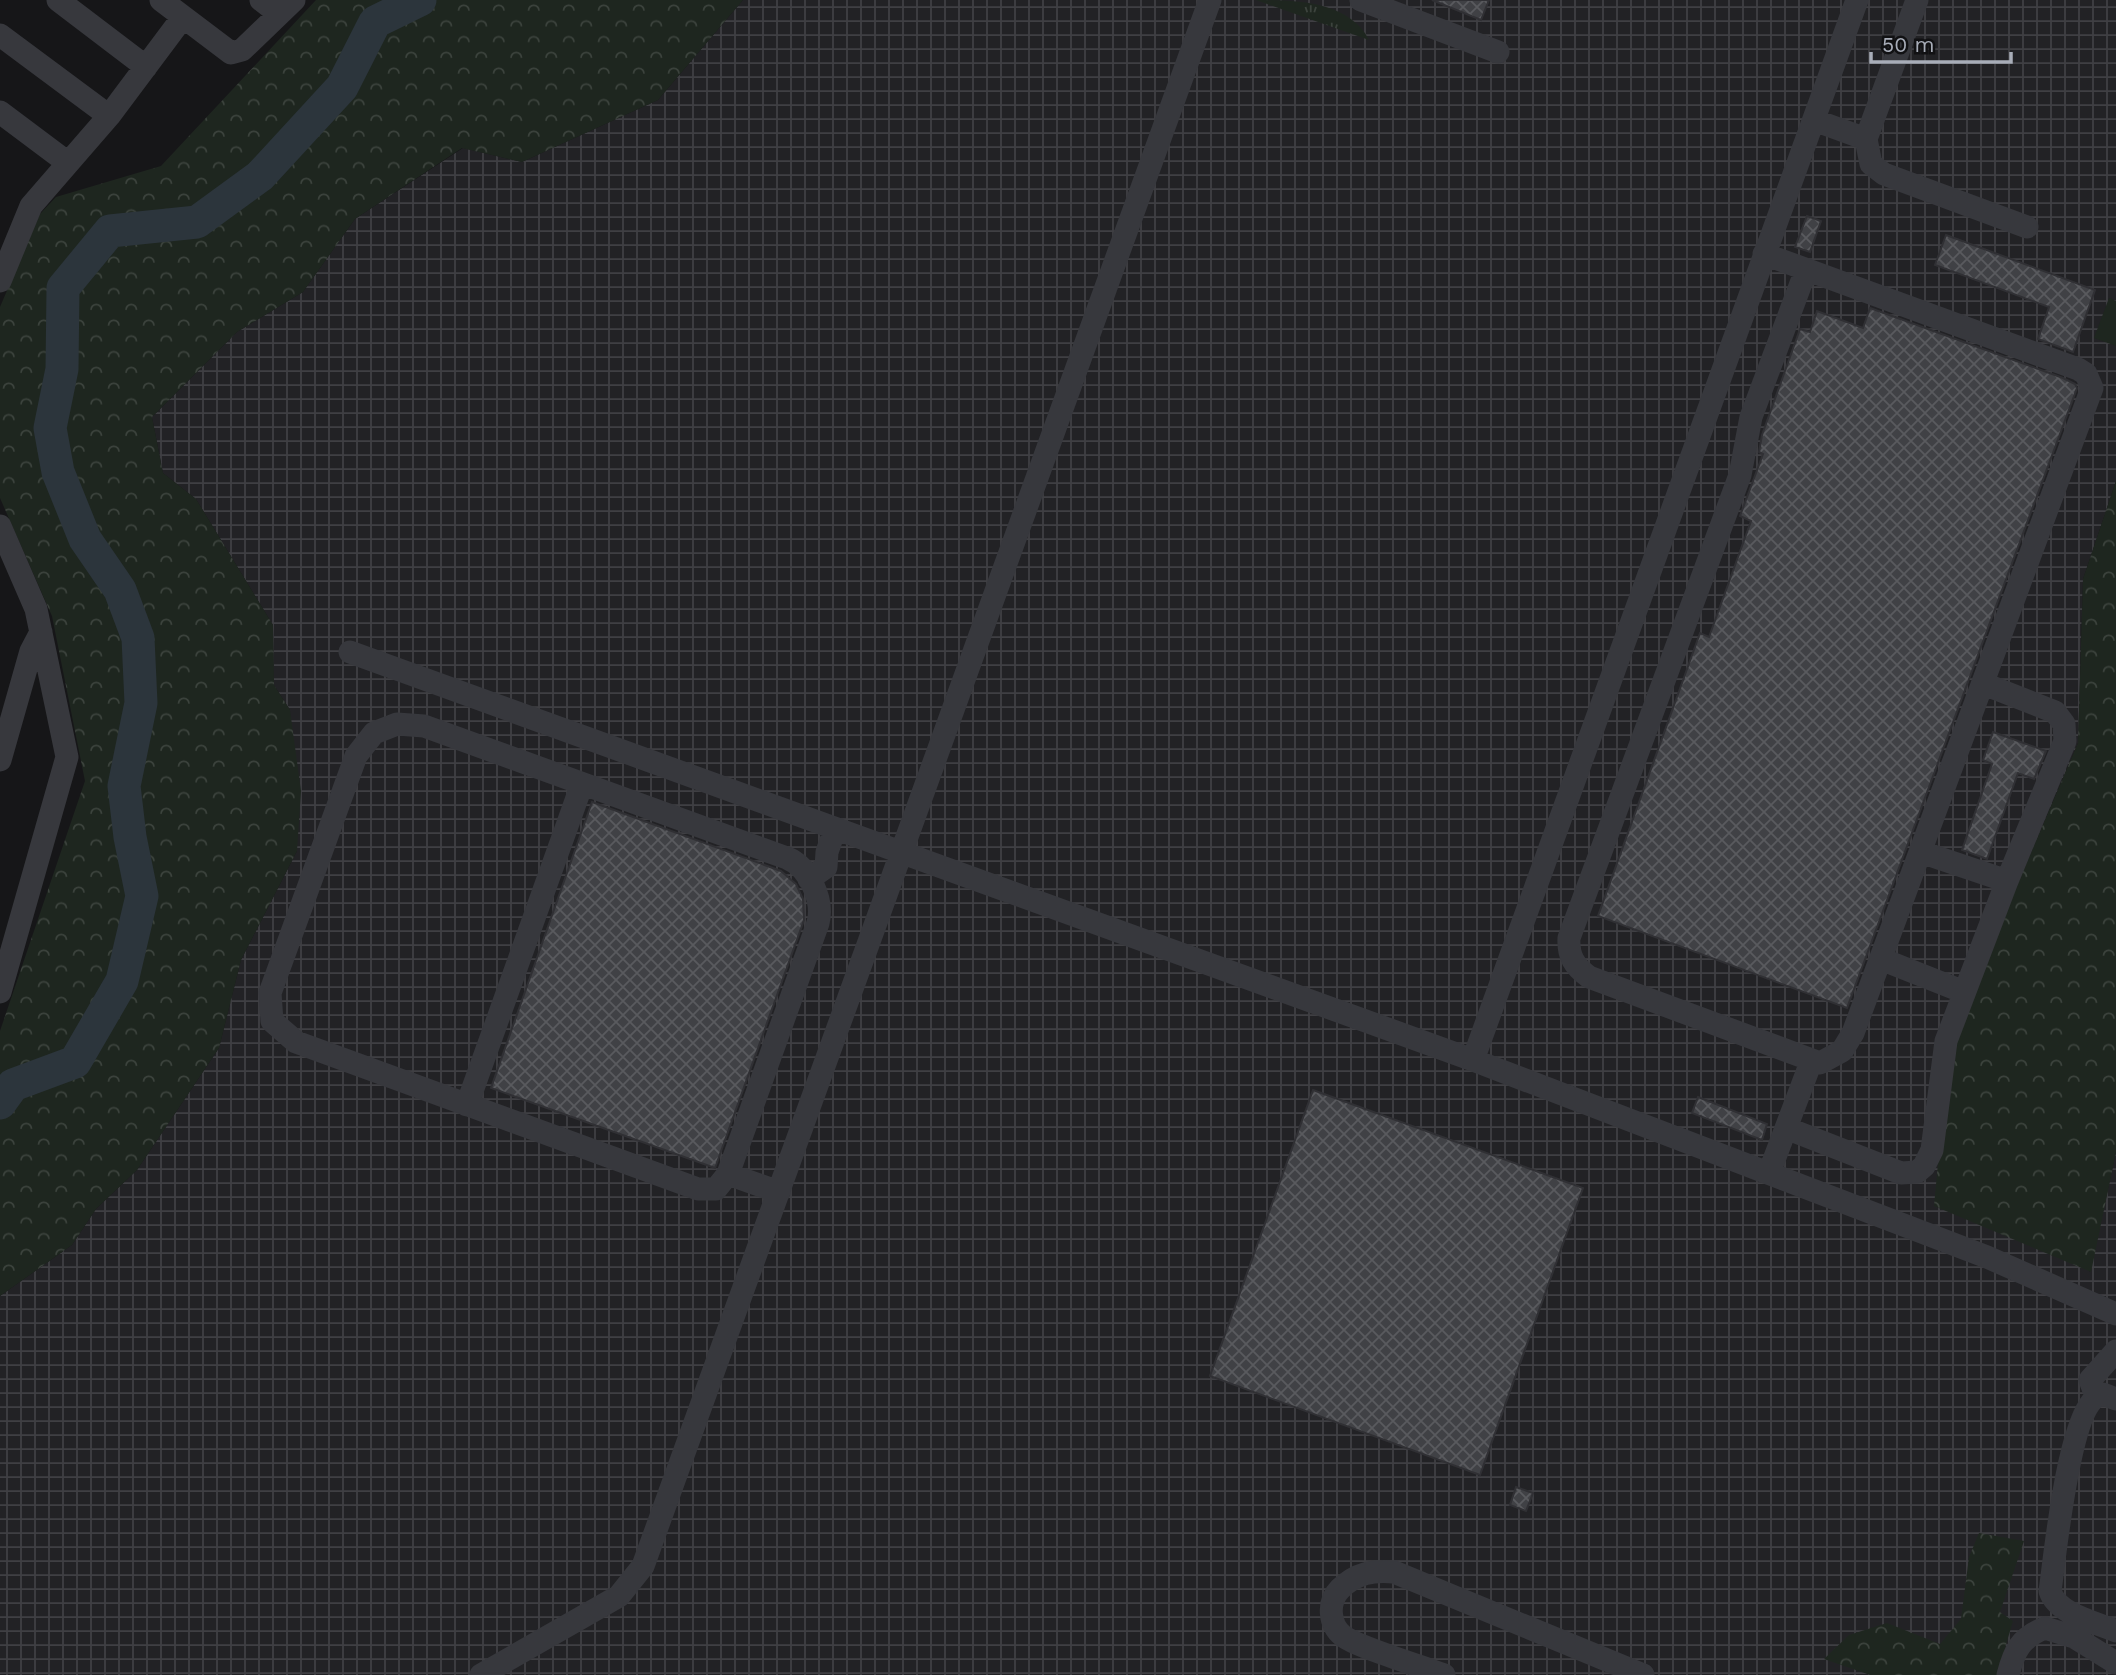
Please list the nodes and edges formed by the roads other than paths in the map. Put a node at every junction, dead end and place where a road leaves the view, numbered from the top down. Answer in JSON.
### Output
{"nodes":[{"id":1,"x":58,"y":0,"type":"edge"},
{"id":2,"x":161,"y":0,"type":"edge"},
{"id":3,"x":1210,"y":0,"type":"edge"},
{"id":4,"x":1361,"y":0,"type":"edge"},
{"id":5,"x":1857,"y":0,"type":"edge"},
{"id":6,"x":1917,"y":0,"type":"edge"},
{"id":7,"x":278,"y":5,"type":"edge"},
{"id":8,"x":183,"y":18,"type":"junction"},
{"id":9,"x":0,"y":35,"type":"edge"},
{"id":10,"x":1499,"y":52,"type":"dead end"},
{"id":11,"x":146,"y":67,"type":"junction"},
{"id":12,"x":109,"y":116,"type":"junction"},
{"id":13,"x":1814,"y":120,"type":"junction"},
{"id":14,"x":4,"y":124,"type":"edge"},
{"id":15,"x":1867,"y":139,"type":"junction"},
{"id":16,"x":68,"y":163,"type":"junction"},
{"id":17,"x":2027,"y":227,"type":"dead end"},
{"id":18,"x":9,"y":235,"type":"edge"},
{"id":19,"x":1764,"y":254,"type":"junction"},
{"id":20,"x":1806,"y":270,"type":"junction"},
{"id":21,"x":0,"y":281,"type":"edge"},
{"id":22,"x":0,"y":531,"type":"edge"},
{"id":23,"x":41,"y":632,"type":"junction"},
{"id":24,"x":349,"y":652,"type":"dead end"},
{"id":25,"x":1984,"y":684,"type":"junction"},
{"id":26,"x":0,"y":760,"type":"edge"},
{"id":27,"x":582,"y":784,"type":"junction"},
{"id":28,"x":835,"y":829,"type":"junction"},
{"id":29,"x":1921,"y":852,"type":"junction"},
{"id":30,"x":901,"y":854,"type":"junction"},
{"id":31,"x":809,"y":880,"type":"junction"},
{"id":32,"x":2007,"y":881,"type":"junction"},
{"id":33,"x":1881,"y":959,"type":"junction"},
{"id":34,"x":0,"y":992,"type":"edge"},
{"id":35,"x":1964,"y":992,"type":"junction"},
{"id":36,"x":1473,"y":1060,"type":"junction"},
{"id":37,"x":1811,"y":1062,"type":"junction"},
{"id":38,"x":467,"y":1105,"type":"junction"},
{"id":39,"x":1786,"y":1128,"type":"junction"},
{"id":40,"x":1769,"y":1173,"type":"junction"},
{"id":41,"x":728,"y":1174,"type":"junction"},
{"id":42,"x":779,"y":1192,"type":"junction"},
{"id":43,"x":2116,"y":1314,"type":"edge"},
{"id":44,"x":2116,"y":1352,"type":"edge"},
{"id":45,"x":2106,"y":1397,"type":"edge"},
{"id":46,"x":2116,"y":1632,"type":"edge"},
{"id":47,"x":2116,"y":1663,"type":"edge"},
{"id":48,"x":481,"y":1675,"type":"edge"},
{"id":49,"x":1444,"y":1675,"type":"edge"},
{"id":50,"x":1643,"y":1675,"type":"edge"},
{"id":51,"x":2008,"y":1675,"type":"edge"}],
"edges":[{"from":1,"to":11,"type":"street"},
{"from":2,"to":8,"type":"street"},
{"from":3,"to":30,"type":"street"},
{"from":4,"to":10,"type":"street"},
{"from":5,"to":13,"type":"street"},
{"from":6,"to":15,"type":"street"},
{"from":7,"to":8,"type":"street"},
{"from":8,"to":11,"type":"street"},
{"from":9,"to":12,"type":"street"},
{"from":11,"to":12,"type":"street"},
{"from":12,"to":16,"type":"street"},
{"from":13,"to":15,"type":"street"},
{"from":13,"to":19,"type":"street"},
{"from":14,"to":16,"type":"street"},
{"from":15,"to":17,"type":"street"},
{"from":16,"to":18,"type":"street"},
{"from":18,"to":21,"type":"street"},
{"from":19,"to":20,"type":"street"},
{"from":19,"to":36,"type":"street"},
{"from":20,"to":25,"type":"street"},
{"from":20,"to":37,"type":"street"},
{"from":22,"to":23,"type":"street"},
{"from":23,"to":26,"type":"street"},
{"from":23,"to":34,"type":"street"},
{"from":24,"to":28,"type":"street"},
{"from":25,"to":29,"type":"street"},
{"from":25,"to":32,"type":"street"},
{"from":27,"to":31,"type":"street"},
{"from":27,"to":38,"type":"street"},
{"from":27,"to":38,"type":"street"},
{"from":28,"to":30,"type":"street"},
{"from":28,"to":31,"type":"street"},
{"from":29,"to":32,"type":"street"},
{"from":29,"to":33,"type":"street"},
{"from":30,"to":36,"type":"street"},
{"from":30,"to":42,"type":"street"},
{"from":31,"to":41,"type":"street"},
{"from":32,"to":35,"type":"street"},
{"from":33,"to":35,"type":"street"},
{"from":33,"to":37,"type":"street"},
{"from":35,"to":39,"type":"street"},
{"from":36,"to":40,"type":"street"},
{"from":37,"to":39,"type":"street"},
{"from":38,"to":41,"type":"street"},
{"from":39,"to":40,"type":"street"},
{"from":40,"to":43,"type":"street"},
{"from":41,"to":42,"type":"street"},
{"from":42,"to":48,"type":"street"},
{"from":44,"to":45,"type":"street"},
{"from":45,"to":46,"type":"street"},
{"from":47,"to":51,"type":"street"},
{"from":49,"to":50,"type":"street"}]}
